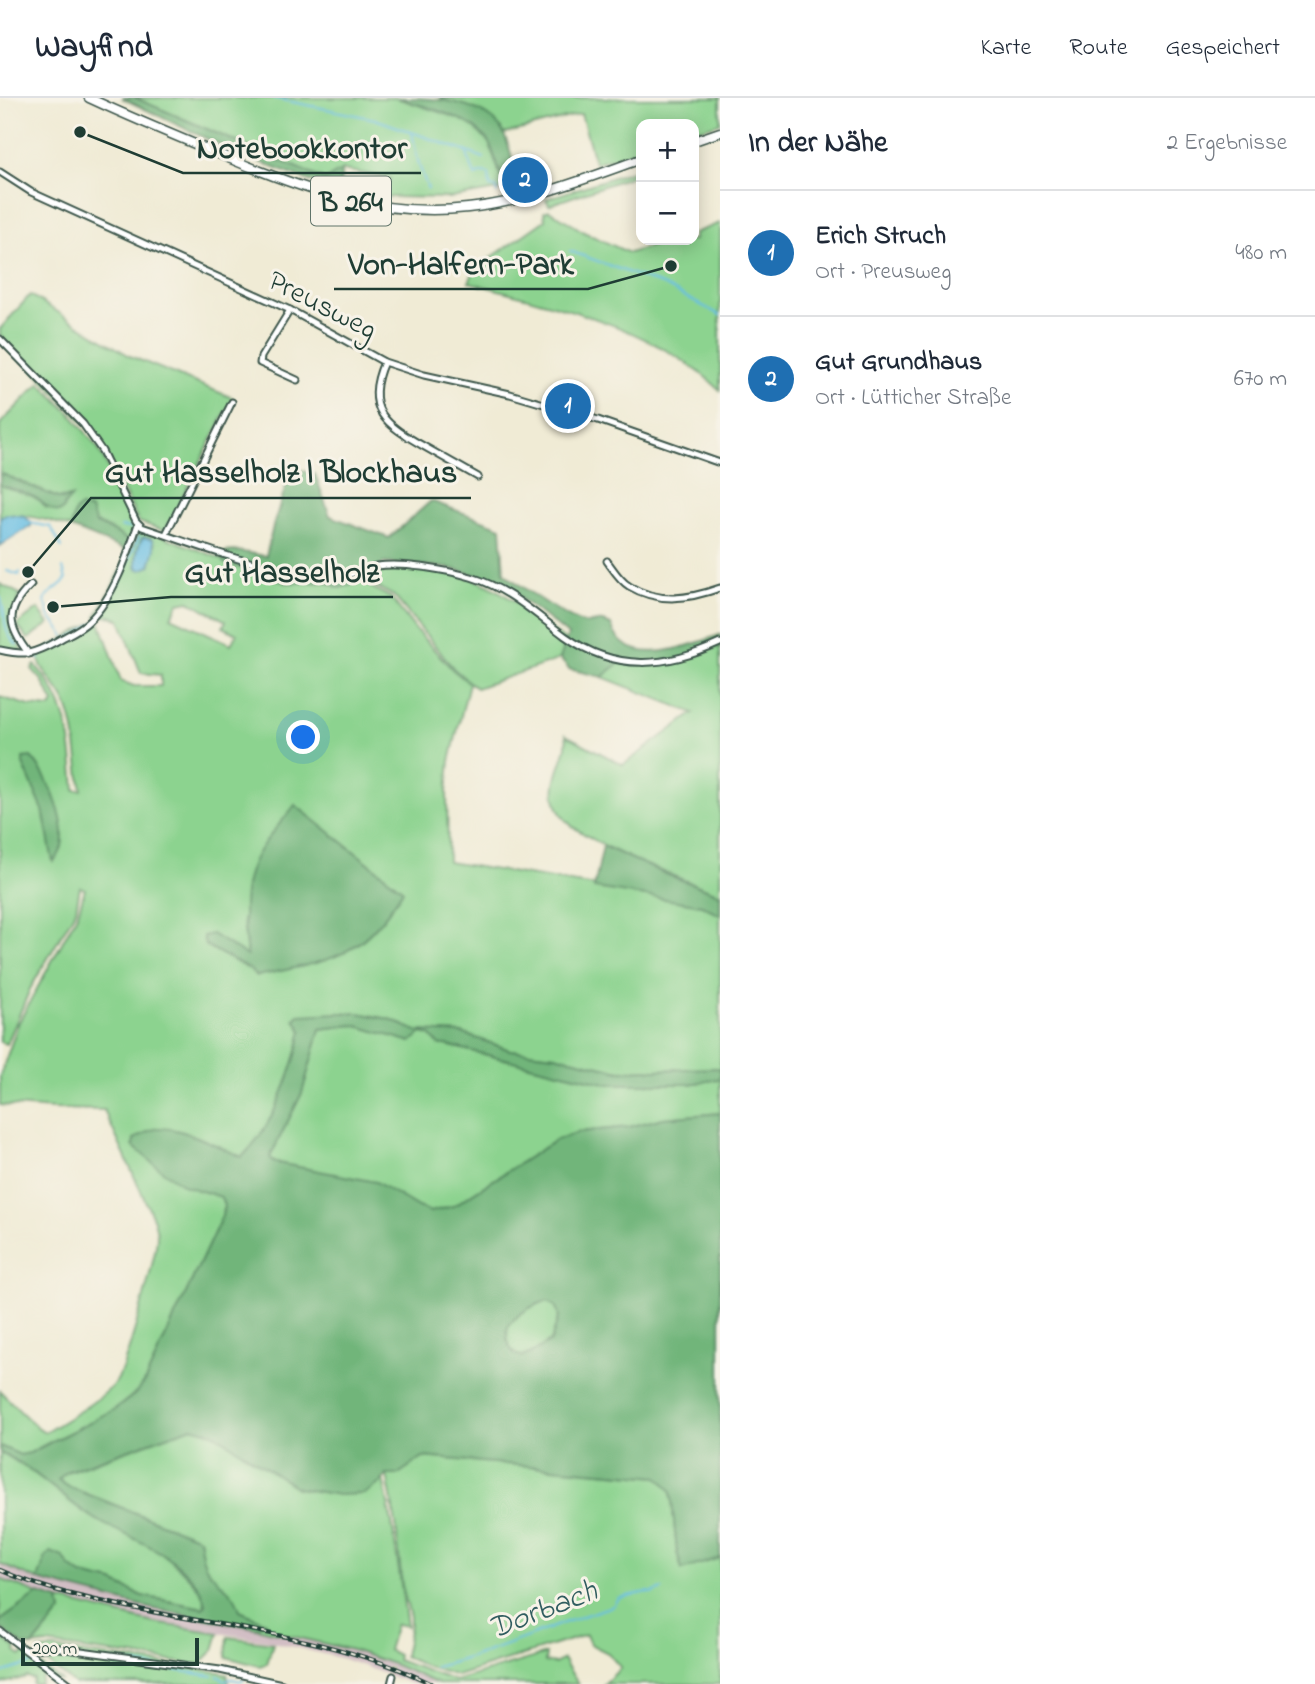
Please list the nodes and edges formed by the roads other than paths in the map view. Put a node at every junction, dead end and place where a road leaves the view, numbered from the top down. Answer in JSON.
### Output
{"nodes":[{"id":1,"x":89,"y":98,"type":"edge"},
{"id":2,"x":104,"y":98,"type":"edge"},
{"id":3,"x":111,"y":108,"type":"junction"},
{"id":4,"x":720,"y":132,"type":"edge"},
{"id":5,"x":699,"y":139,"type":"edge"},
{"id":6,"x":636,"y":161,"type":"edge"},
{"id":7,"x":0,"y":172,"type":"edge"},
{"id":8,"x":290,"y":310,"type":"junction"},
{"id":9,"x":0,"y":339,"type":"edge"},
{"id":10,"x":384,"y":362,"type":"junction"},
{"id":11,"x":297,"y":380,"type":"dead end"},
{"id":12,"x":232,"y":402,"type":"dead end"},
{"id":13,"x":720,"y":463,"type":"edge"},
{"id":14,"x":478,"y":477,"type":"dead end"},
{"id":15,"x":138,"y":524,"type":"junction"},
{"id":16,"x":166,"y":534,"type":"junction"},
{"id":17,"x":607,"y":561,"type":"dead end"},
{"id":18,"x":32,"y":585,"type":"dead end"},
{"id":19,"x":720,"y":588,"type":"edge"},
{"id":20,"x":720,"y":643,"type":"edge"},
{"id":21,"x":0,"y":650,"type":"edge"},
{"id":22,"x":29,"y":654,"type":"junction"},
{"id":23,"x":0,"y":1631,"type":"edge"},
{"id":24,"x":26,"y":1650,"type":"junction"},
{"id":25,"x":393,"y":1676,"type":"tunnel mouth"},
{"id":26,"x":70,"y":1684,"type":"edge"},
{"id":27,"x":282,"y":1684,"type":"edge"},
{"id":28,"x":391,"y":1684,"type":"edge"}],
"edges":[{"from":1,"to":3,"type":"main road","number":"B 264"},
{"from":2,"to":3,"type":"main road"},
{"from":3,"to":6,"type":"main road","number":"B 264"},
{"from":4,"to":5,"type":"main road"},
{"from":7,"to":8,"type":"street","name":"Preusweg"},
{"from":8,"to":10,"type":"street","name":"Preusweg"},
{"from":8,"to":11,"type":"street"},
{"from":9,"to":15,"type":"street"},
{"from":10,"to":13,"type":"street","name":"Preusweg"},
{"from":10,"to":14,"type":"street"},
{"from":12,"to":16,"type":"street"},
{"from":15,"to":16,"type":"street"},
{"from":15,"to":22,"type":"street"},
{"from":16,"to":20,"type":"street"},
{"from":17,"to":19,"type":"street"},
{"from":18,"to":22,"type":"street"},
{"from":21,"to":22,"type":"street"},
{"from":23,"to":24,"type":"street"},
{"from":24,"to":26,"type":"street"},
{"from":24,"to":27,"type":"street"},
{"from":25,"to":28,"type":"street"}]}
